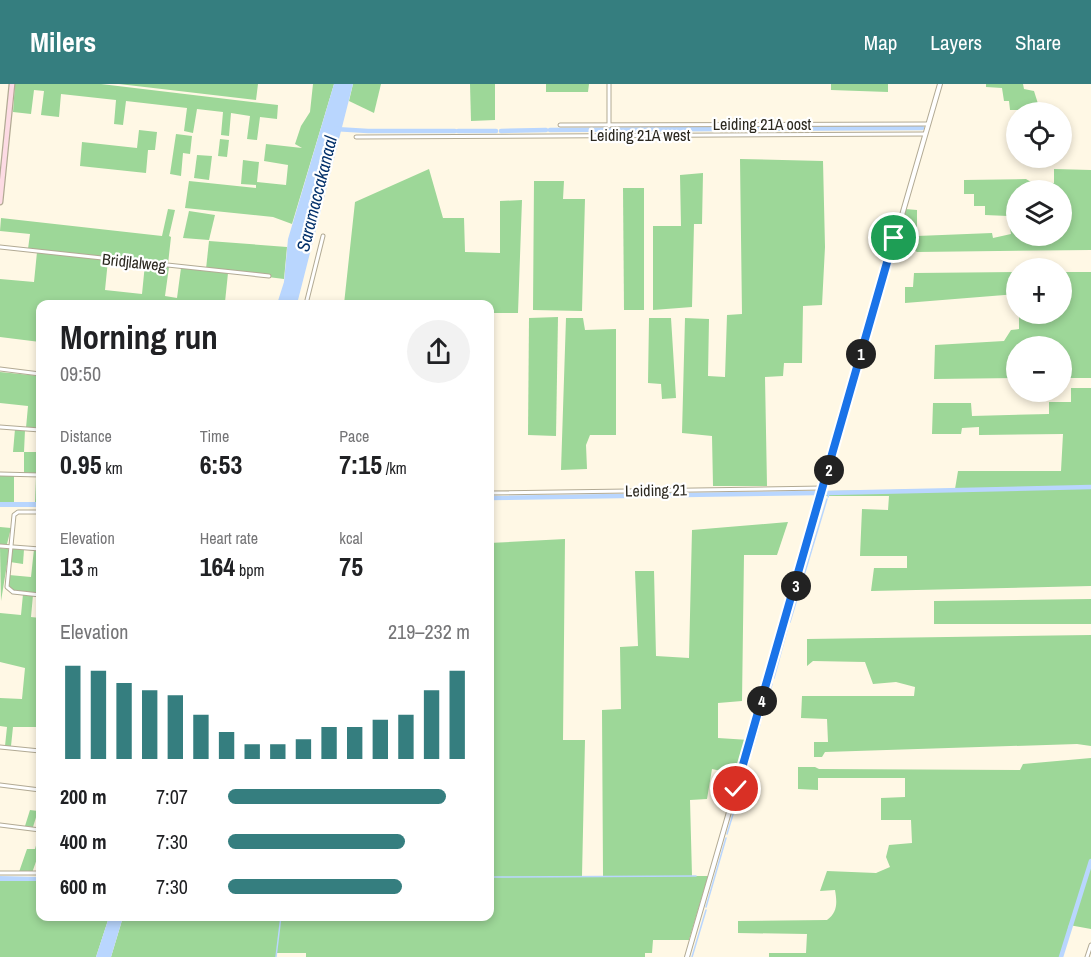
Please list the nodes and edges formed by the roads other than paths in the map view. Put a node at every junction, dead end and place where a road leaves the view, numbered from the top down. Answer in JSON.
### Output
{"nodes":[{"id":1,"x":12,"y":84,"type":"edge"},
{"id":2,"x":609,"y":84,"type":"edge"},
{"id":3,"x":940,"y":84,"type":"edge"},
{"id":4,"x":927,"y":124,"type":"junction"},
{"id":5,"x":560,"y":125,"type":"dead end"},
{"id":6,"x":609,"y":126,"type":"junction"},
{"id":7,"x":925,"y":134,"type":"junction"},
{"id":8,"x":356,"y":137,"type":"dead end"},
{"id":9,"x":0,"y":202,"type":"edge"},
{"id":10,"x":323,"y":236,"type":"dead end"},
{"id":11,"x":0,"y":247,"type":"edge"},
{"id":12,"x":269,"y":276,"type":"dead end"},
{"id":13,"x":307,"y":300,"type":"edge"},
{"id":14,"x":0,"y":369,"type":"edge"},
{"id":15,"x":36,"y":374,"type":"edge"},
{"id":16,"x":0,"y":427,"type":"edge"},
{"id":17,"x":36,"y":430,"type":"edge"},
{"id":18,"x":0,"y":474,"type":"edge"},
{"id":19,"x":36,"y":475,"type":"edge"},
{"id":20,"x":824,"y":488,"type":"junction"},
{"id":21,"x":494,"y":493,"type":"edge"},
{"id":22,"x":36,"y":512,"type":"edge"},
{"id":23,"x":0,"y":546,"type":"edge"},
{"id":24,"x":11,"y":547,"type":"junction"},
{"id":25,"x":36,"y":549,"type":"edge"},
{"id":26,"x":36,"y":594,"type":"edge"},
{"id":27,"x":0,"y":747,"type":"edge"},
{"id":28,"x":36,"y":751,"type":"edge"},
{"id":29,"x":0,"y":785,"type":"edge"},
{"id":30,"x":36,"y":790,"type":"edge"},
{"id":31,"x":0,"y":825,"type":"edge"},
{"id":32,"x":36,"y":830,"type":"edge"},
{"id":33,"x":0,"y":873,"type":"edge"},
{"id":34,"x":36,"y":873,"type":"edge"},
{"id":35,"x":1091,"y":945,"type":"edge"},
{"id":36,"x":687,"y":957,"type":"edge"},
{"id":37,"x":1087,"y":957,"type":"edge"}],
"edges":[{"from":1,"to":9,"type":"main road"},
{"from":2,"to":6,"type":"street"},
{"from":3,"to":4,"type":"street"},
{"from":4,"to":6,"type":"street","name":"Leiding 21A oost"},
{"from":4,"to":7,"type":"street"},
{"from":5,"to":6,"type":"street","name":"Leiding 21A oost"},
{"from":7,"to":8,"type":"street","name":"Leiding 21A west"},
{"from":7,"to":20,"type":"street"},
{"from":10,"to":13,"type":"street"},
{"from":11,"to":12,"type":"street","name":"Bridjlalweg"},
{"from":14,"to":15,"type":"street"},
{"from":16,"to":17,"type":"street"},
{"from":18,"to":19,"type":"street"},
{"from":20,"to":21,"type":"street","name":"Leiding 21"},
{"from":20,"to":36,"type":"street"},
{"from":22,"to":24,"type":"street"},
{"from":23,"to":24,"type":"street"},
{"from":24,"to":25,"type":"street"},
{"from":24,"to":26,"type":"street"},
{"from":27,"to":28,"type":"street"},
{"from":29,"to":30,"type":"street"},
{"from":31,"to":32,"type":"street"},
{"from":33,"to":34,"type":"street"},
{"from":35,"to":37,"type":"street"}]}
